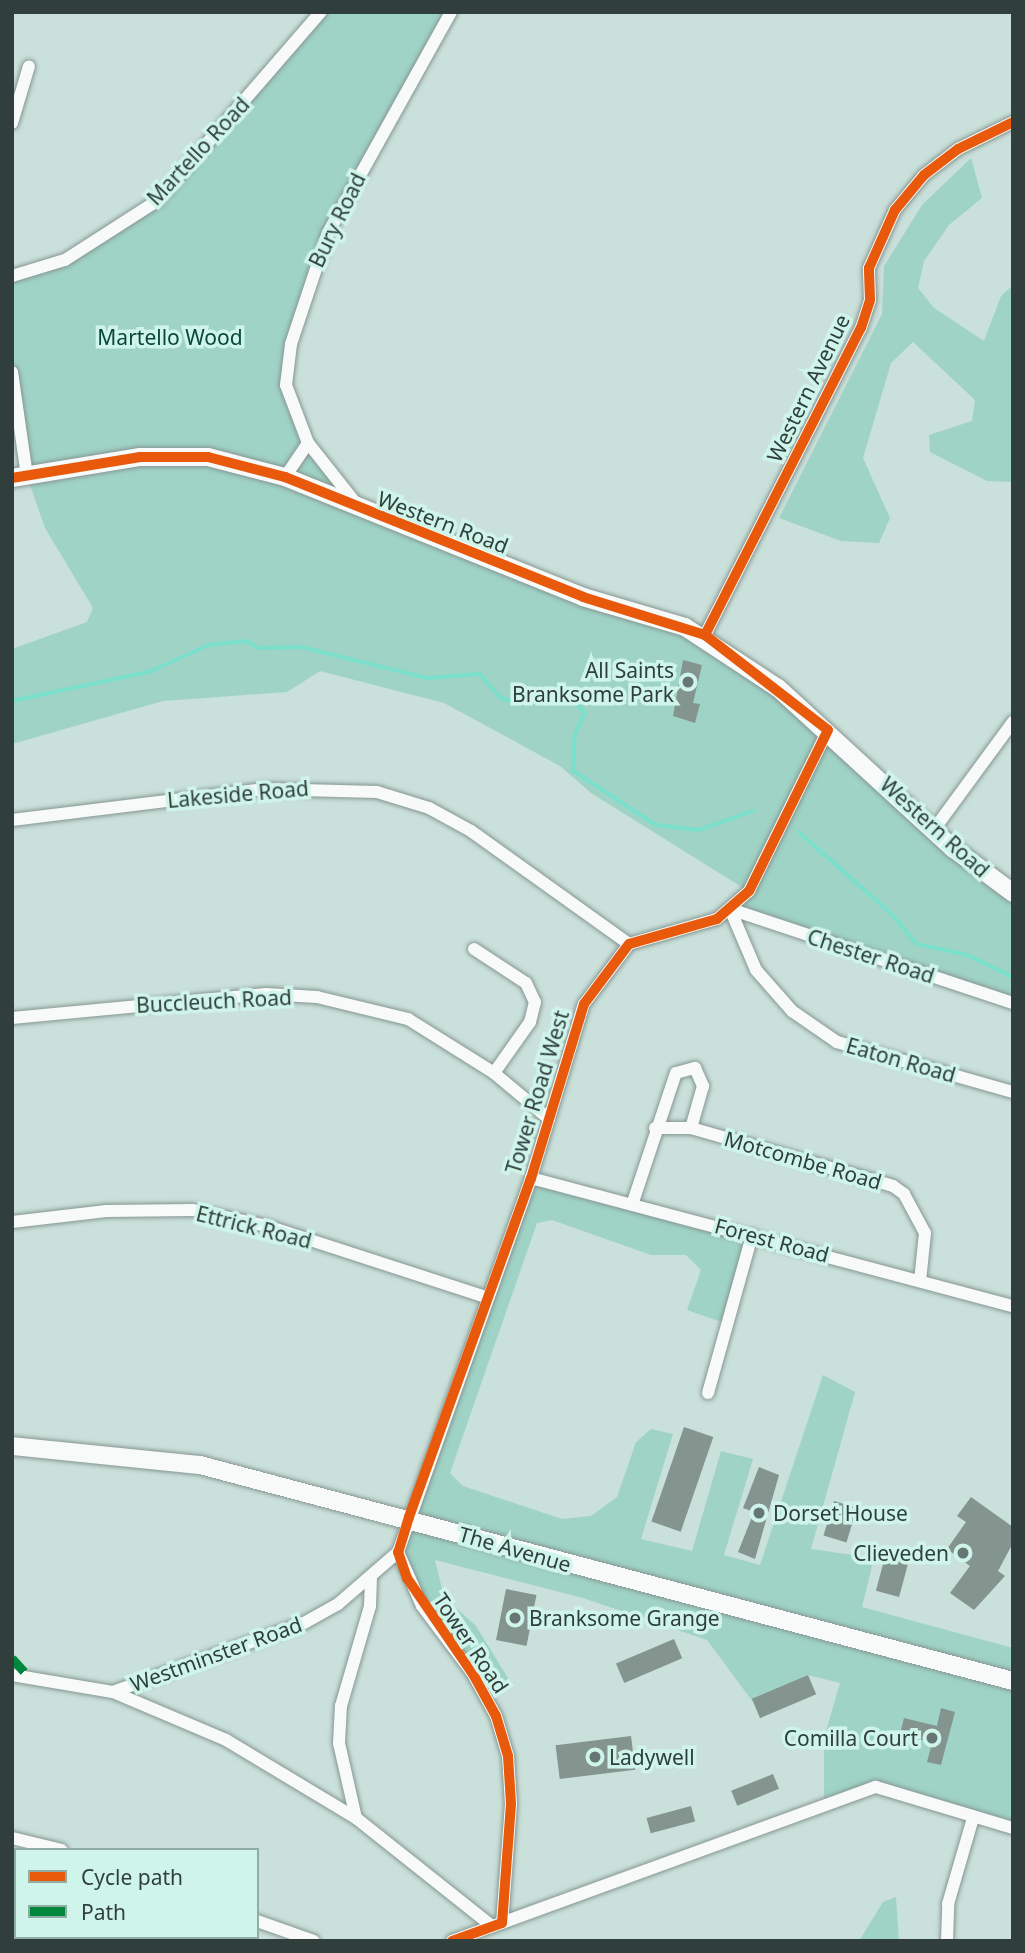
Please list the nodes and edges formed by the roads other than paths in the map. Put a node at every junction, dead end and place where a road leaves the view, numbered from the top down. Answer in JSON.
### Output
{"nodes":[{"id":1,"x":321,"y":12,"type":"edge"},
{"id":2,"x":451,"y":12,"type":"edge"},
{"id":3,"x":29,"y":66,"type":"dead end"},
{"id":4,"x":1013,"y":122,"type":"edge"},
{"id":5,"x":12,"y":123,"type":"edge"},
{"id":6,"x":12,"y":276,"type":"edge"},
{"id":7,"x":12,"y":372,"type":"edge"},
{"id":8,"x":308,"y":443,"type":"junction"},
{"id":9,"x":20,"y":477,"type":"edge"},
{"id":10,"x":285,"y":477,"type":"junction"},
{"id":11,"x":363,"y":511,"type":"junction"},
{"id":12,"x":705,"y":635,"type":"junction"},
{"id":13,"x":1013,"y":722,"type":"edge"},
{"id":14,"x":828,"y":730,"type":"junction"},
{"id":15,"x":12,"y":820,"type":"edge"},
{"id":16,"x":935,"y":828,"type":"junction"},
{"id":17,"x":1013,"y":893,"type":"edge"},
{"id":18,"x":730,"y":909,"type":"junction"},
{"id":19,"x":629,"y":944,"type":"junction"},
{"id":20,"x":474,"y":949,"type":"dead end"},
{"id":21,"x":1013,"y":1003,"type":"edge"},
{"id":22,"x":12,"y":1018,"type":"edge"},
{"id":23,"x":494,"y":1073,"type":"junction"},
{"id":24,"x":1011,"y":1095,"type":"edge"},
{"id":25,"x":549,"y":1119,"type":"junction"},
{"id":26,"x":655,"y":1128,"type":"junction"},
{"id":27,"x":691,"y":1128,"type":"junction"},
{"id":28,"x":531,"y":1178,"type":"junction"},
{"id":29,"x":633,"y":1202,"type":"junction"},
{"id":30,"x":12,"y":1222,"type":"edge"},
{"id":31,"x":752,"y":1235,"type":"junction"},
{"id":32,"x":920,"y":1281,"type":"junction"},
{"id":33,"x":488,"y":1298,"type":"junction"},
{"id":34,"x":1013,"y":1307,"type":"edge"},
{"id":35,"x":708,"y":1393,"type":"dead end"},
{"id":36,"x":12,"y":1446,"type":"edge"},
{"id":37,"x":409,"y":1517,"type":"junction"},
{"id":38,"x":398,"y":1552,"type":"junction"},
{"id":39,"x":371,"y":1578,"type":"junction"},
{"id":40,"x":12,"y":1675,"type":"edge"},
{"id":41,"x":1013,"y":1681,"type":"edge"},
{"id":42,"x":113,"y":1692,"type":"junction"},
{"id":43,"x":356,"y":1818,"type":"junction"},
{"id":44,"x":972,"y":1818,"type":"junction"},
{"id":45,"x":1013,"y":1828,"type":"edge"},
{"id":46,"x":12,"y":1838,"type":"edge"},
{"id":47,"x":54,"y":1848,"type":"edge"},
{"id":48,"x":259,"y":1923,"type":"edge"},
{"id":49,"x":497,"y":1925,"type":"junction"},
{"id":50,"x":314,"y":1941,"type":"edge"},
{"id":51,"x":452,"y":1941,"type":"edge"},
{"id":52,"x":947,"y":1941,"type":"edge"}],
"edges":[{"from":1,"to":6,"type":"street","name":"Martello Road"},
{"from":2,"to":8,"type":"street","name":"Bury Road"},
{"from":3,"to":5,"type":"street"},
{"from":4,"to":12,"type":"street","name":"Western Avenue"},
{"from":7,"to":9,"type":"street"},
{"from":8,"to":10,"type":"street"},
{"from":8,"to":11,"type":"street","name":"Bury Road"},
{"from":9,"to":10,"type":"street","name":"Western Road"},
{"from":10,"to":11,"type":"street","name":"Western Road"},
{"from":11,"to":12,"type":"street","name":"Western Road"},
{"from":12,"to":14,"type":"street","name":"Western Road"},
{"from":13,"to":16,"type":"street"},
{"from":14,"to":16,"type":"street","name":"Western Road"},
{"from":14,"to":18,"type":"street"},
{"from":15,"to":19,"type":"street","name":"Lakeside Road"},
{"from":16,"to":17,"type":"street","name":"Western Road"},
{"from":18,"to":19,"type":"street"},
{"from":18,"to":21,"type":"street","name":"Chester Road"},
{"from":18,"to":24,"type":"street","name":"Eaton Road"},
{"from":19,"to":25,"type":"street","name":"Tower Road West"},
{"from":20,"to":23,"type":"street"},
{"from":22,"to":23,"type":"street","name":"Buccleuch Road"},
{"from":23,"to":25,"type":"street","name":"Buccleuch Road"},
{"from":25,"to":28,"type":"street","name":"Tower Road West"},
{"from":26,"to":27,"type":"street","name":"Motcombe Road"},
{"from":26,"to":27,"type":"street"},
{"from":26,"to":29,"type":"street"},
{"from":27,"to":32,"type":"street","name":"Motcombe Road"},
{"from":28,"to":29,"type":"street","name":"Forest Road"},
{"from":28,"to":33,"type":"street","name":"Tower Road West"},
{"from":29,"to":31,"type":"street","name":"Forest Road"},
{"from":30,"to":33,"type":"street","name":"Ettrick Road"},
{"from":31,"to":32,"type":"street","name":"Forest Road"},
{"from":31,"to":35,"type":"street"},
{"from":32,"to":34,"type":"street","name":"Forest Road"},
{"from":33,"to":37,"type":"street","name":"Tower Road West"},
{"from":36,"to":37,"type":"street","name":"The Avenue"},
{"from":37,"to":38,"type":"street","name":"Tower Road West"},
{"from":37,"to":41,"type":"street","name":"The Avenue"},
{"from":38,"to":39,"type":"street","name":"Westminster Road"},
{"from":38,"to":49,"type":"street","name":"Tower Road"},
{"from":39,"to":42,"type":"street","name":"Westminster Road"},
{"from":39,"to":43,"type":"street"},
{"from":40,"to":42,"type":"street","name":"Westminster Road"},
{"from":42,"to":43,"type":"street"},
{"from":43,"to":49,"type":"street"},
{"from":44,"to":45,"type":"street"},
{"from":44,"to":49,"type":"street"},
{"from":44,"to":52,"type":"street"},
{"from":46,"to":47,"type":"street"},
{"from":48,"to":50,"type":"street"},
{"from":49,"to":51,"type":"street"}]}
